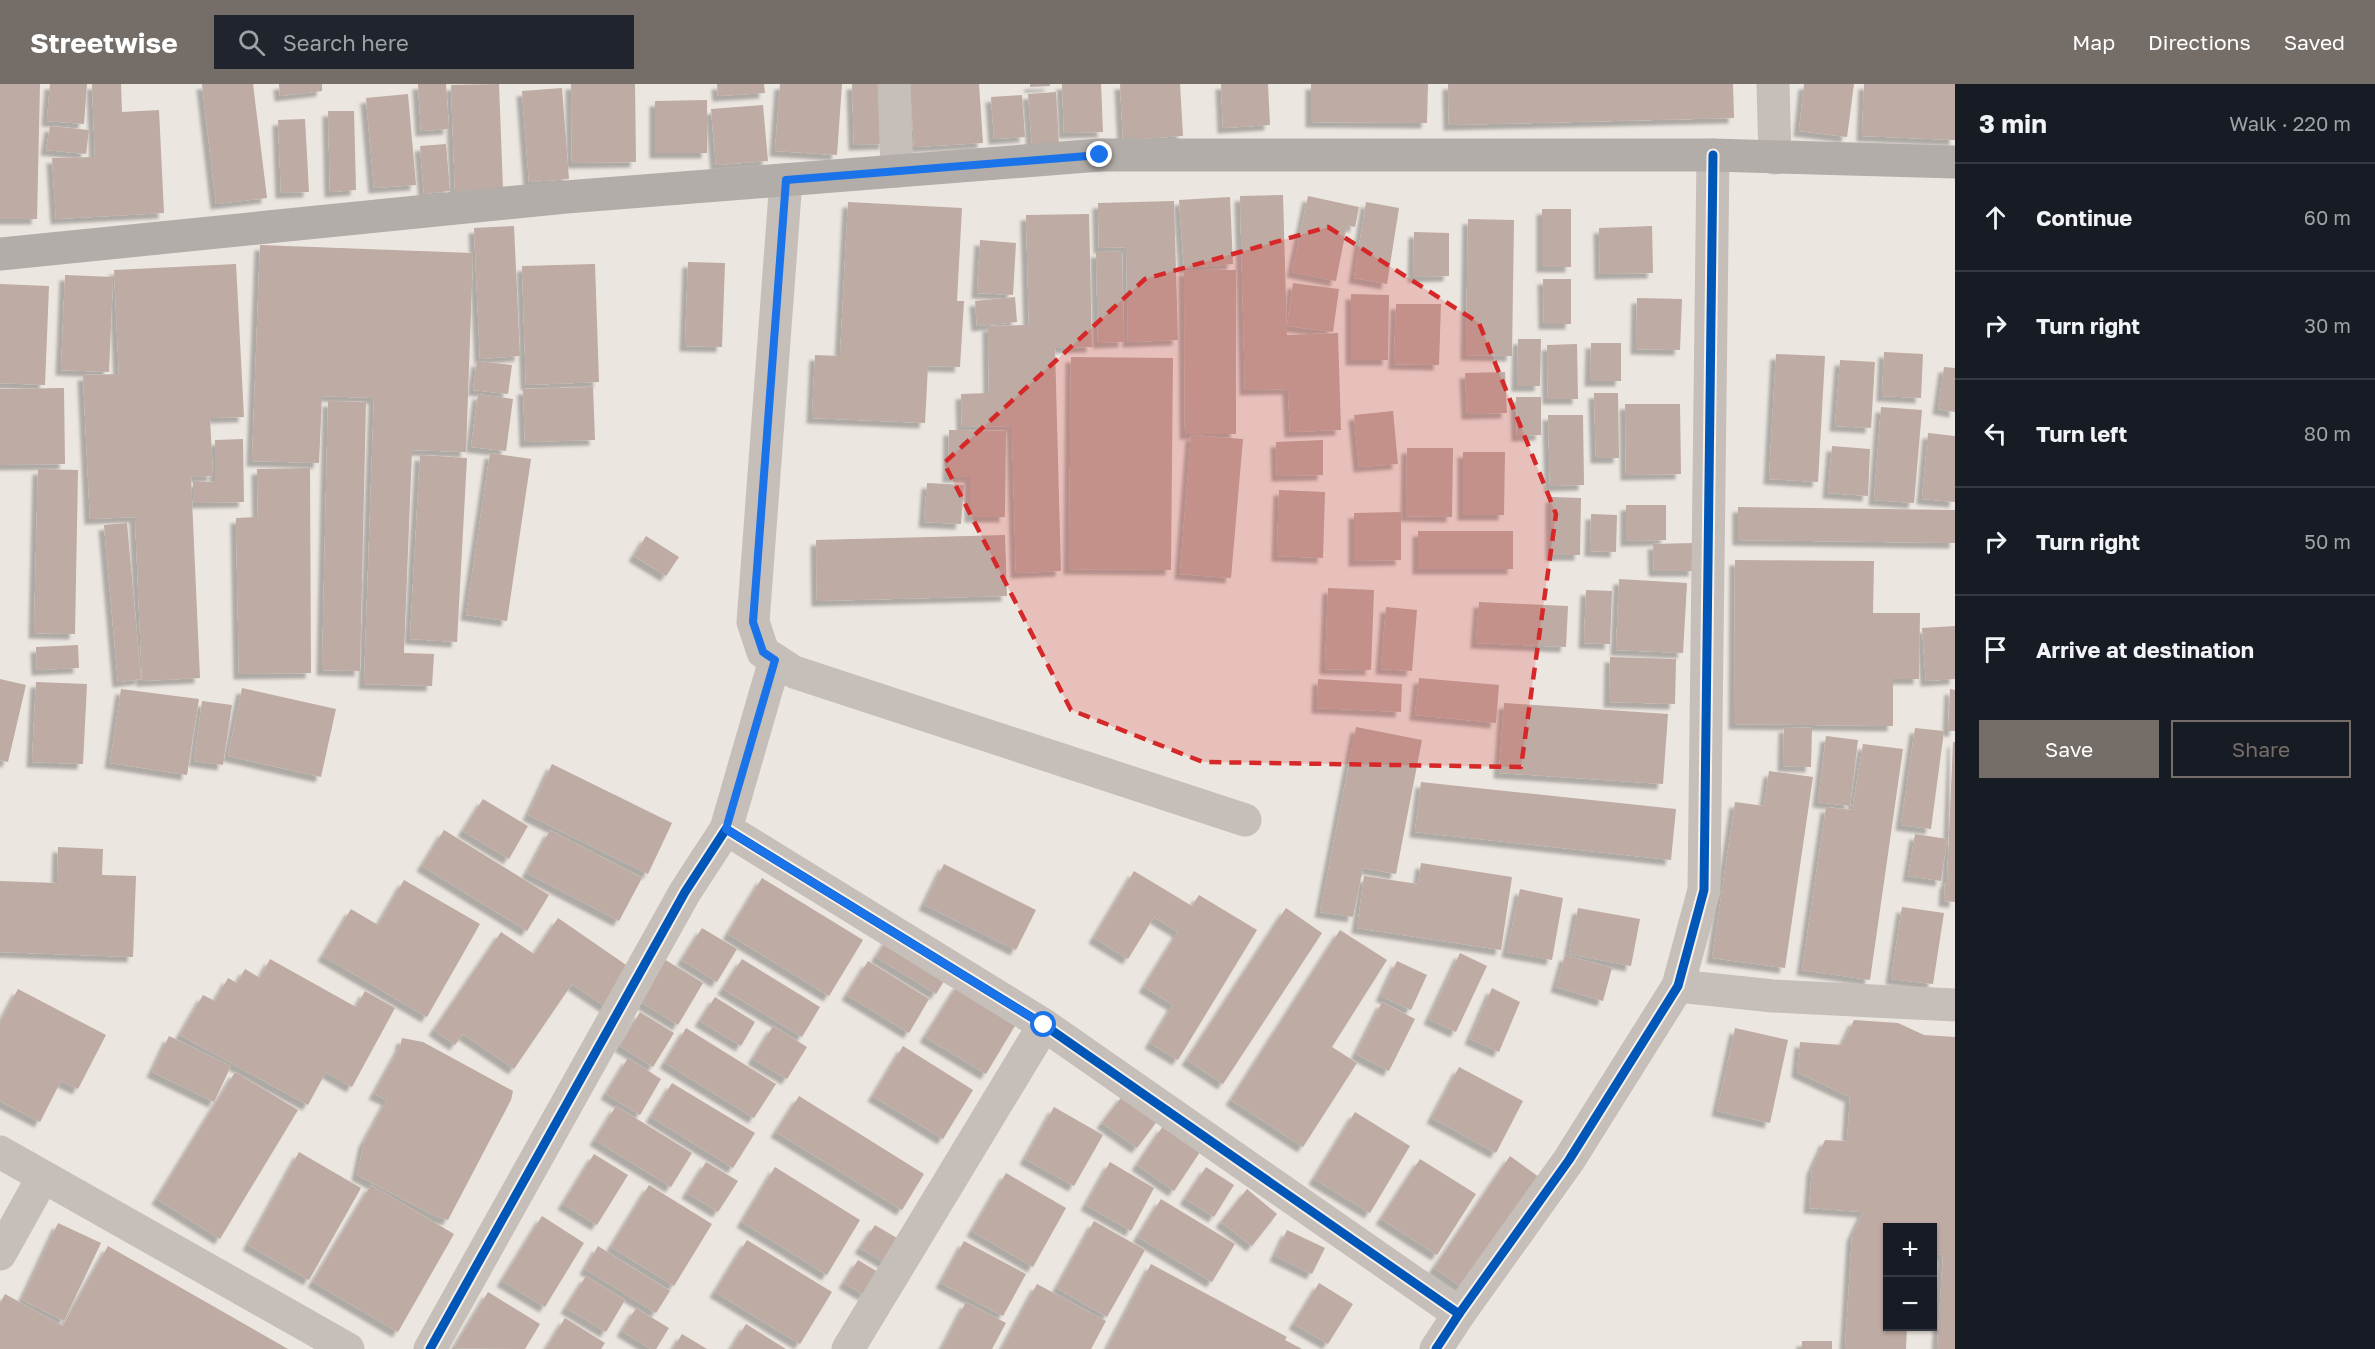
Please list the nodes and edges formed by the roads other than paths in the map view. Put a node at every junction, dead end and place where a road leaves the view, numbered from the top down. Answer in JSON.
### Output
{"nodes":[{"id":1,"x":894,"y":84,"type":"edge"},
{"id":2,"x":1773,"y":84,"type":"edge"},
{"id":3,"x":1713,"y":155,"type":"junction"},
{"id":4,"x":1775,"y":158,"type":"junction"},
{"id":5,"x":1955,"y":162,"type":"edge"},
{"id":6,"x":897,"y":171,"type":"junction"},
{"id":7,"x":786,"y":180,"type":"junction"},
{"id":8,"x":0,"y":254,"type":"edge"},
{"id":9,"x":775,"y":660,"type":"junction"},
{"id":10,"x":1245,"y":819,"type":"dead end"},
{"id":11,"x":726,"y":829,"type":"junction"},
{"id":12,"x":1678,"y":986,"type":"junction"},
{"id":13,"x":1955,"y":1005,"type":"edge"},
{"id":14,"x":1044,"y":1025,"type":"junction"},
{"id":15,"x":0,"y":1152,"type":"edge"},
{"id":16,"x":43,"y":1177,"type":"junction"},
{"id":17,"x":0,"y":1254,"type":"edge"},
{"id":18,"x":1459,"y":1314,"type":"junction"},
{"id":19,"x":348,"y":1349,"type":"edge"},
{"id":20,"x":430,"y":1349,"type":"edge"},
{"id":21,"x":848,"y":1349,"type":"edge"},
{"id":22,"x":1436,"y":1349,"type":"edge"}],
"edges":[{"from":1,"to":6,"type":"street"},
{"from":2,"to":4,"type":"street"},
{"from":3,"to":4,"type":"main road"},
{"from":3,"to":6,"type":"main road"},
{"from":3,"to":12,"type":"street"},
{"from":4,"to":5,"type":"main road"},
{"from":6,"to":7,"type":"main road"},
{"from":7,"to":8,"type":"main road"},
{"from":7,"to":9,"type":"street"},
{"from":9,"to":10,"type":"street"},
{"from":9,"to":11,"type":"street"},
{"from":11,"to":14,"type":"street"},
{"from":11,"to":20,"type":"street"},
{"from":12,"to":13,"type":"street"},
{"from":12,"to":18,"type":"street"},
{"from":14,"to":18,"type":"street"},
{"from":14,"to":21,"type":"street"},
{"from":15,"to":16,"type":"street"},
{"from":16,"to":17,"type":"street"},
{"from":16,"to":19,"type":"street"},
{"from":18,"to":22,"type":"street"}]}
